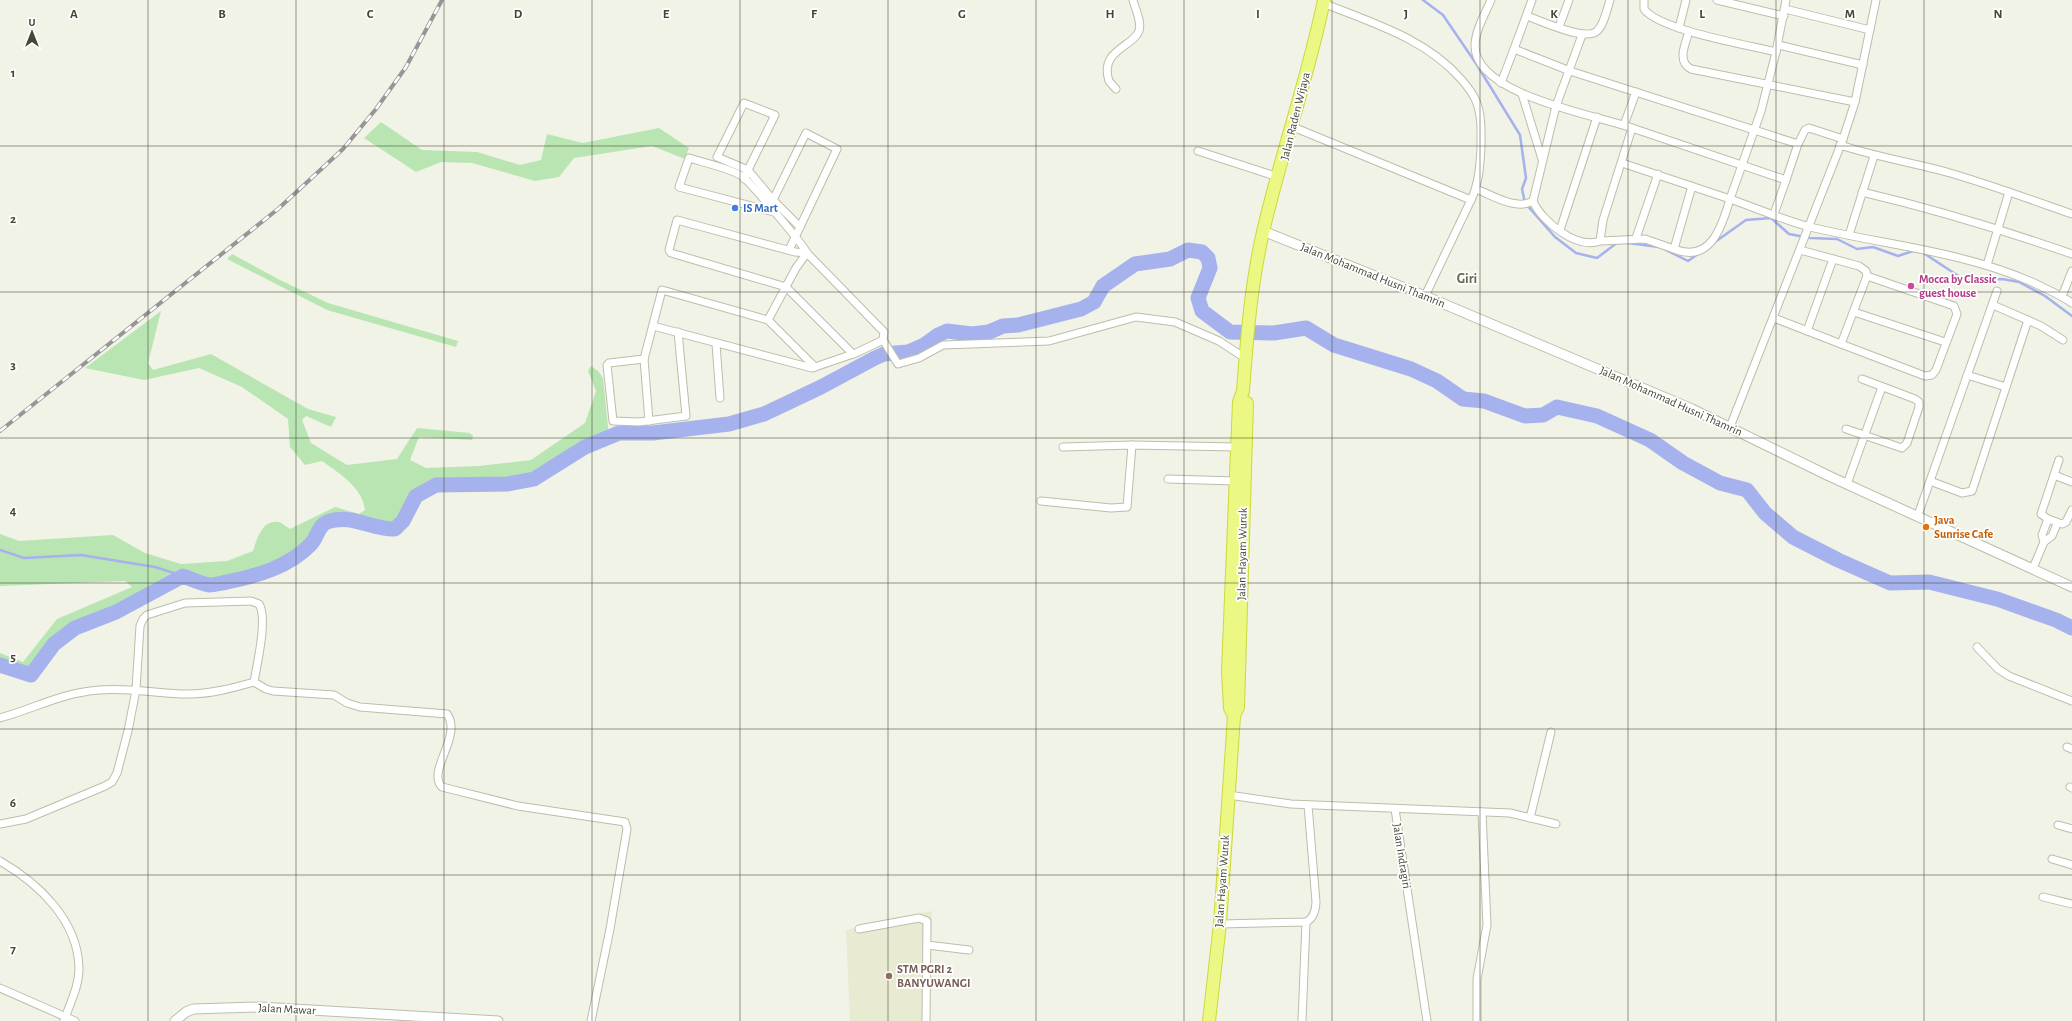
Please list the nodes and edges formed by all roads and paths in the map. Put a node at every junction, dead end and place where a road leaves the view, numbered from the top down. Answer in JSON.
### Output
{"nodes":[{"id":1,"x":1133,"y":0,"type":"edge"},
{"id":2,"x":1491,"y":0,"type":"edge"},
{"id":3,"x":1532,"y":0,"type":"edge"},
{"id":4,"x":1569,"y":0,"type":"edge"},
{"id":5,"x":1610,"y":0,"type":"edge"},
{"id":6,"x":1644,"y":0,"type":"edge"},
{"id":7,"x":1686,"y":0,"type":"edge"},
{"id":8,"x":1717,"y":0,"type":"edge"},
{"id":9,"x":1786,"y":0,"type":"edge"},
{"id":10,"x":1876,"y":0,"type":"edge"},
{"id":11,"x":1324,"y":2,"type":"edge"},
{"id":12,"x":1784,"y":12,"type":"junction"},
{"id":13,"x":1527,"y":16,"type":"junction"},
{"id":14,"x":1559,"y":27,"type":"junction"},
{"id":15,"x":1679,"y":28,"type":"junction"},
{"id":16,"x":1870,"y":30,"type":"junction"},
{"id":17,"x":1689,"y":31,"type":"junction"},
{"id":18,"x":1582,"y":35,"type":"junction"},
{"id":19,"x":1777,"y":48,"type":"junction"},
{"id":20,"x":1514,"y":49,"type":"junction"},
{"id":21,"x":1863,"y":65,"type":"junction"},
{"id":22,"x":1570,"y":71,"type":"junction"},
{"id":23,"x":1501,"y":83,"type":"junction"},
{"id":24,"x":1769,"y":83,"type":"junction"},
{"id":25,"x":1116,"y":89,"type":"dead end"},
{"id":26,"x":1636,"y":92,"type":"junction"},
{"id":27,"x":1522,"y":94,"type":"junction"},
{"id":28,"x":1854,"y":102,"type":"junction"},
{"id":29,"x":1556,"y":106,"type":"junction"},
{"id":30,"x":1597,"y":117,"type":"junction"},
{"id":31,"x":1624,"y":125,"type":"junction"},
{"id":32,"x":1293,"y":127,"type":"junction"},
{"id":33,"x":1632,"y":128,"type":"junction"},
{"id":34,"x":1755,"y":128,"type":"junction"},
{"id":35,"x":1842,"y":142,"type":"junction"},
{"id":36,"x":1798,"y":144,"type":"junction"},
{"id":37,"x":1198,"y":151,"type":"dead end"},
{"id":38,"x":1874,"y":156,"type":"junction"},
{"id":39,"x":1542,"y":159,"type":"junction"},
{"id":40,"x":1622,"y":163,"type":"junction"},
{"id":41,"x":1742,"y":164,"type":"junction"},
{"id":42,"x":748,"y":170,"type":"junction"},
{"id":43,"x":1658,"y":174,"type":"junction"},
{"id":44,"x":1278,"y":177,"type":"junction"},
{"id":45,"x":744,"y":178,"type":"junction"},
{"id":46,"x":1786,"y":180,"type":"junction"},
{"id":47,"x":1692,"y":186,"type":"junction"},
{"id":48,"x":1476,"y":189,"type":"junction"},
{"id":49,"x":1862,"y":192,"type":"junction"},
{"id":50,"x":2009,"y":192,"type":"junction"},
{"id":51,"x":1730,"y":199,"type":"junction"},
{"id":52,"x":773,"y":200,"type":"junction"},
{"id":53,"x":1471,"y":200,"type":"junction"},
{"id":54,"x":1530,"y":202,"type":"junction"},
{"id":55,"x":774,"y":212,"type":"junction"},
{"id":56,"x":1774,"y":214,"type":"junction"},
{"id":57,"x":2072,"y":214,"type":"edge"},
{"id":58,"x":800,"y":227,"type":"junction"},
{"id":59,"x":1809,"y":228,"type":"junction"},
{"id":60,"x":1999,"y":228,"type":"junction"},
{"id":61,"x":1560,"y":230,"type":"junction"},
{"id":62,"x":1264,"y":231,"type":"junction"},
{"id":63,"x":1849,"y":235,"type":"junction"},
{"id":64,"x":795,"y":237,"type":"junction"},
{"id":65,"x":1636,"y":238,"type":"junction"},
{"id":66,"x":1600,"y":241,"type":"junction"},
{"id":67,"x":1674,"y":249,"type":"junction"},
{"id":68,"x":1801,"y":249,"type":"junction"},
{"id":69,"x":789,"y":250,"type":"junction"},
{"id":70,"x":807,"y":253,"type":"junction"},
{"id":71,"x":2072,"y":254,"type":"edge"},
{"id":72,"x":1833,"y":259,"type":"junction"},
{"id":73,"x":1987,"y":265,"type":"junction"},
{"id":74,"x":2072,"y":271,"type":"edge"},
{"id":75,"x":1866,"y":276,"type":"junction"},
{"id":76,"x":786,"y":287,"type":"junction"},
{"id":77,"x":1997,"y":290,"type":"dead end"},
{"id":78,"x":1424,"y":296,"type":"junction"},
{"id":79,"x":2062,"y":296,"type":"junction"},
{"id":80,"x":2072,"y":303,"type":"edge"},
{"id":81,"x":1993,"y":305,"type":"junction"},
{"id":82,"x":1854,"y":312,"type":"junction"},
{"id":83,"x":1774,"y":318,"type":"junction"},
{"id":84,"x":768,"y":320,"type":"junction"},
{"id":85,"x":2028,"y":320,"type":"junction"},
{"id":86,"x":653,"y":326,"type":"junction"},
{"id":87,"x":1807,"y":331,"type":"junction"},
{"id":88,"x":678,"y":332,"type":"junction"},
{"id":89,"x":883,"y":340,"type":"junction"},
{"id":90,"x":2063,"y":340,"type":"dead end"},
{"id":91,"x":1945,"y":342,"type":"junction"},
{"id":92,"x":716,"y":344,"type":"junction"},
{"id":93,"x":1841,"y":344,"type":"junction"},
{"id":94,"x":1245,"y":353,"type":"junction"},
{"id":95,"x":853,"y":354,"type":"junction"},
{"id":96,"x":644,"y":359,"type":"junction"},
{"id":97,"x":815,"y":367,"type":"junction"},
{"id":98,"x":1967,"y":375,"type":"junction"},
{"id":99,"x":1862,"y":379,"type":"dead end"},
{"id":100,"x":1882,"y":386,"type":"junction"},
{"id":101,"x":2006,"y":388,"type":"junction"},
{"id":102,"x":1243,"y":391,"type":"junction"},
{"id":103,"x":720,"y":398,"type":"dead end"},
{"id":104,"x":649,"y":421,"type":"junction"},
{"id":105,"x":1730,"y":428,"type":"junction"},
{"id":106,"x":1846,"y":428,"type":"dead end"},
{"id":107,"x":1864,"y":435,"type":"junction"},
{"id":108,"x":1132,"y":445,"type":"junction"},
{"id":109,"x":1063,"y":447,"type":"dead end"},
{"id":110,"x":1237,"y":447,"type":"junction"},
{"id":111,"x":2059,"y":460,"type":"dead end"},
{"id":112,"x":2054,"y":475,"type":"junction"},
{"id":113,"x":1168,"y":479,"type":"dead end"},
{"id":114,"x":1930,"y":481,"type":"junction"},
{"id":115,"x":1235,"y":482,"type":"junction"},
{"id":116,"x":2072,"y":482,"type":"edge"},
{"id":117,"x":1847,"y":484,"type":"junction"},
{"id":118,"x":1041,"y":501,"type":"dead end"},
{"id":119,"x":2072,"y":510,"type":"edge"},
{"id":120,"x":1918,"y":515,"type":"junction"},
{"id":121,"x":2048,"y":519,"type":"junction"},
{"id":122,"x":2057,"y":524,"type":"junction"},
{"id":123,"x":2044,"y":542,"type":"junction"},
{"id":124,"x":2033,"y":568,"type":"junction"},
{"id":125,"x":2072,"y":586,"type":"edge"},
{"id":126,"x":1977,"y":647,"type":"dead end"},
{"id":127,"x":254,"y":682,"type":"junction"},
{"id":128,"x":136,"y":690,"type":"junction"},
{"id":129,"x":2072,"y":701,"type":"edge"},
{"id":130,"x":1234,"y":716,"type":"junction"},
{"id":131,"x":0,"y":718,"type":"edge"},
{"id":132,"x":1551,"y":732,"type":"dead end"},
{"id":133,"x":1228,"y":795,"type":"junction"},
{"id":134,"x":1308,"y":805,"type":"junction"},
{"id":135,"x":1395,"y":809,"type":"junction"},
{"id":136,"x":1482,"y":812,"type":"junction"},
{"id":137,"x":1530,"y":818,"type":"junction"},
{"id":138,"x":0,"y":824,"type":"edge"},
{"id":139,"x":1556,"y":824,"type":"dead end"},
{"id":140,"x":2058,"y":825,"type":"dead end"},
{"id":141,"x":2072,"y":829,"type":"edge"},
{"id":142,"x":2052,"y":859,"type":"dead end"},
{"id":143,"x":0,"y":861,"type":"edge"},
{"id":144,"x":2072,"y":865,"type":"edge"},
{"id":145,"x":2043,"y":897,"type":"dead end"},
{"id":146,"x":2072,"y":904,"type":"edge"},
{"id":147,"x":1308,"y":921,"type":"junction"},
{"id":148,"x":1220,"y":924,"type":"junction"},
{"id":149,"x":859,"y":929,"type":"dead end"},
{"id":150,"x":927,"y":945,"type":"junction"},
{"id":151,"x":969,"y":950,"type":"dead end"},
{"id":152,"x":0,"y":988,"type":"edge"},
{"id":153,"x":423,"y":1018,"type":"edge"},
{"id":154,"x":65,"y":1019,"type":"edge"},
{"id":155,"x":74,"y":1021,"type":"edge"},
{"id":156,"x":175,"y":1021,"type":"edge"},
{"id":157,"x":498,"y":1021,"type":"edge"},
{"id":158,"x":591,"y":1021,"type":"edge"},
{"id":159,"x":926,"y":1021,"type":"edge"},
{"id":160,"x":1209,"y":1021,"type":"edge"},
{"id":161,"x":1302,"y":1021,"type":"edge"},
{"id":162,"x":1427,"y":1021,"type":"edge"},
{"id":163,"x":1477,"y":1021,"type":"edge"}],
"edges":[{"from":1,"to":25,"type":"street"},
{"from":2,"to":23,"type":"street"},
{"from":3,"to":13,"type":"street"},
{"from":4,"to":14,"type":"street"},
{"from":5,"to":18,"type":"street"},
{"from":6,"to":15,"type":"street"},
{"from":7,"to":15,"type":"street"},
{"from":8,"to":12,"type":"street"},
{"from":9,"to":12,"type":"street"},
{"from":10,"to":16,"type":"street"},
{"from":11,"to":32,"type":"highway","name":"Jalan Raden Wijaya"},
{"from":11,"to":48,"type":"street"},
{"from":12,"to":16,"type":"street"},
{"from":12,"to":19,"type":"street"},
{"from":13,"to":14,"type":"street"},
{"from":13,"to":20,"type":"street"},
{"from":14,"to":18,"type":"street"},
{"from":15,"to":17,"type":"street"},
{"from":16,"to":21,"type":"street"},
{"from":17,"to":19,"type":"street"},
{"from":17,"to":24,"type":"street"},
{"from":18,"to":22,"type":"street"},
{"from":19,"to":21,"type":"street"},
{"from":19,"to":24,"type":"street"},
{"from":20,"to":22,"type":"street"},
{"from":20,"to":23,"type":"street"},
{"from":21,"to":28,"type":"street"},
{"from":22,"to":26,"type":"street"},
{"from":22,"to":29,"type":"street"},
{"from":23,"to":27,"type":"street"},
{"from":24,"to":28,"type":"street"},
{"from":24,"to":34,"type":"street"},
{"from":26,"to":31,"type":"street"},
{"from":26,"to":34,"type":"street"},
{"from":27,"to":29,"type":"street"},
{"from":27,"to":39,"type":"street"},
{"from":28,"to":35,"type":"street"},
{"from":29,"to":30,"type":"street"},
{"from":29,"to":39,"type":"street"},
{"from":30,"to":31,"type":"street"},
{"from":30,"to":61,"type":"street"},
{"from":31,"to":33,"type":"street"},
{"from":32,"to":44,"type":"highway","name":"Jalan Raden Wijaya"},
{"from":32,"to":53,"type":"street"},
{"from":33,"to":40,"type":"street"},
{"from":33,"to":41,"type":"street"},
{"from":34,"to":36,"type":"street"},
{"from":34,"to":41,"type":"street"},
{"from":35,"to":36,"type":"street"},
{"from":35,"to":38,"type":"street"},
{"from":35,"to":59,"type":"street"},
{"from":36,"to":46,"type":"street"},
{"from":37,"to":44,"type":"street"},
{"from":38,"to":49,"type":"street"},
{"from":38,"to":50,"type":"street"},
{"from":39,"to":54,"type":"street"},
{"from":40,"to":43,"type":"street"},
{"from":40,"to":66,"type":"street"},
{"from":41,"to":46,"type":"street"},
{"from":41,"to":51,"type":"street"},
{"from":42,"to":42,"type":"street"},
{"from":42,"to":45,"type":"street"},
{"from":42,"to":52,"type":"street"},
{"from":43,"to":47,"type":"street"},
{"from":43,"to":65,"type":"street"},
{"from":44,"to":62,"type":"highway","name":"Jalan Raden Wijaya"},
{"from":45,"to":55,"type":"street"},
{"from":45,"to":55,"type":"street"},
{"from":46,"to":56,"type":"street"},
{"from":47,"to":51,"type":"street"},
{"from":47,"to":67,"type":"street"},
{"from":48,"to":53,"type":"street"},
{"from":48,"to":54,"type":"street"},
{"from":49,"to":60,"type":"street"},
{"from":49,"to":63,"type":"street"},
{"from":50,"to":57,"type":"street"},
{"from":50,"to":60,"type":"street"},
{"from":51,"to":56,"type":"street"},
{"from":51,"to":67,"type":"street"},
{"from":52,"to":58,"type":"street"},
{"from":52,"to":58,"type":"street"},
{"from":53,"to":78,"type":"street"},
{"from":54,"to":61,"type":"street"},
{"from":55,"to":64,"type":"street"},
{"from":56,"to":59,"type":"street"},
{"from":58,"to":64,"type":"street"},
{"from":59,"to":63,"type":"street"},
{"from":59,"to":68,"type":"street"},
{"from":60,"to":71,"type":"street"},
{"from":60,"to":73,"type":"street"},
{"from":61,"to":66,"type":"street"},
{"from":62,"to":78,"type":"street","name":"Jalan Mohammad Husni Thamrin"},
{"from":62,"to":94,"type":"highway","name":"Jalan Hayam Wuruk"},
{"from":63,"to":73,"type":"street"},
{"from":64,"to":69,"type":"street"},
{"from":64,"to":70,"type":"street"},
{"from":65,"to":66,"type":"street"},
{"from":65,"to":67,"type":"street"},
{"from":68,"to":72,"type":"street"},
{"from":68,"to":83,"type":"street"},
{"from":69,"to":70,"type":"street"},
{"from":69,"to":76,"type":"street"},
{"from":70,"to":76,"type":"street"},
{"from":70,"to":89,"type":"street"},
{"from":72,"to":75,"type":"street"},
{"from":72,"to":87,"type":"street"},
{"from":73,"to":79,"type":"street"},
{"from":74,"to":79,"type":"street"},
{"from":75,"to":82,"type":"street"},
{"from":75,"to":91,"type":"street"},
{"from":76,"to":84,"type":"street"},
{"from":76,"to":95,"type":"street"},
{"from":77,"to":81,"type":"street"},
{"from":78,"to":105,"type":"street","name":"Jalan Mohammad Husni Thamrin"},
{"from":79,"to":80,"type":"street"},
{"from":81,"to":85,"type":"street"},
{"from":81,"to":98,"type":"street"},
{"from":82,"to":91,"type":"street"},
{"from":82,"to":93,"type":"street"},
{"from":83,"to":87,"type":"street"},
{"from":83,"to":105,"type":"street"},
{"from":84,"to":86,"type":"street"},
{"from":84,"to":97,"type":"street"},
{"from":85,"to":90,"type":"street"},
{"from":85,"to":101,"type":"street"},
{"from":86,"to":88,"type":"street"},
{"from":86,"to":96,"type":"street"},
{"from":87,"to":93,"type":"street"},
{"from":88,"to":92,"type":"street"},
{"from":88,"to":104,"type":"street"},
{"from":89,"to":94,"type":"street"},
{"from":89,"to":95,"type":"street"},
{"from":91,"to":93,"type":"street"},
{"from":92,"to":97,"type":"street"},
{"from":92,"to":103,"type":"street"},
{"from":94,"to":102,"type":"highway","name":"Jalan Hayam Wuruk"},
{"from":95,"to":97,"type":"street"},
{"from":96,"to":104,"type":"street"},
{"from":96,"to":104,"type":"street"},
{"from":98,"to":101,"type":"street"},
{"from":98,"to":114,"type":"street"},
{"from":99,"to":100,"type":"street"},
{"from":100,"to":107,"type":"street"},
{"from":100,"to":107,"type":"street"},
{"from":101,"to":114,"type":"street"},
{"from":102,"to":110,"type":"highway","name":"Jalan Hayam Wuruk"},
{"from":102,"to":130,"type":"highway","name":"Jalan Hayam Wuruk"},
{"from":105,"to":117,"type":"street","name":"Jalan Mohammad Husni Thamrin"},
{"from":106,"to":107,"type":"street"},
{"from":107,"to":117,"type":"street"},
{"from":108,"to":109,"type":"street"},
{"from":108,"to":110,"type":"street"},
{"from":108,"to":118,"type":"street"},
{"from":110,"to":115,"type":"highway","name":"Jalan Hayam Wuruk"},
{"from":111,"to":112,"type":"street"},
{"from":112,"to":116,"type":"street"},
{"from":112,"to":121,"type":"street"},
{"from":113,"to":115,"type":"street"},
{"from":114,"to":120,"type":"street"},
{"from":115,"to":130,"type":"highway","name":"Jalan Hayam Wuruk"},
{"from":117,"to":120,"type":"street","name":"Jalan Mohammad Husni Thamrin"},
{"from":119,"to":122,"type":"street"},
{"from":120,"to":124,"type":"street","name":"Jalan Mohammad Husni Thamrin"},
{"from":121,"to":122,"type":"street"},
{"from":121,"to":123,"type":"street"},
{"from":122,"to":123,"type":"street"},
{"from":123,"to":124,"type":"street"},
{"from":124,"to":125,"type":"street","name":"Jalan Mohammad Husni Thamrin"},
{"from":126,"to":129,"type":"street"},
{"from":127,"to":128,"type":"street"},
{"from":127,"to":128,"type":"street"},
{"from":127,"to":158,"type":"street"},
{"from":128,"to":131,"type":"street"},
{"from":128,"to":138,"type":"street"},
{"from":130,"to":133,"type":"highway","name":"Jalan Hayam Wuruk"},
{"from":132,"to":137,"type":"street"},
{"from":133,"to":134,"type":"street","name":"Jalan Indragiri"},
{"from":133,"to":148,"type":"highway","name":"Jalan Hayam Wuruk"},
{"from":134,"to":135,"type":"street","name":"Jalan Indragiri"},
{"from":134,"to":147,"type":"street"},
{"from":135,"to":136,"type":"street"},
{"from":135,"to":162,"type":"street","name":"Jalan Indragiri"},
{"from":136,"to":137,"type":"street"},
{"from":136,"to":163,"type":"street"},
{"from":137,"to":139,"type":"street"},
{"from":140,"to":141,"type":"street"},
{"from":142,"to":144,"type":"street"},
{"from":143,"to":154,"type":"street"},
{"from":145,"to":146,"type":"street"},
{"from":147,"to":148,"type":"street"},
{"from":147,"to":161,"type":"street"},
{"from":148,"to":160,"type":"highway","name":"Jalan Hayam Wuruk"},
{"from":149,"to":150,"type":"street"},
{"from":150,"to":151,"type":"street"},
{"from":150,"to":159,"type":"street"},
{"from":152,"to":154,"type":"street"},
{"from":153,"to":156,"type":"street","name":"Jalan Mawar"},
{"from":153,"to":157,"type":"street","name":"Jalan Mawar"},
{"from":154,"to":155,"type":"street"}]}
